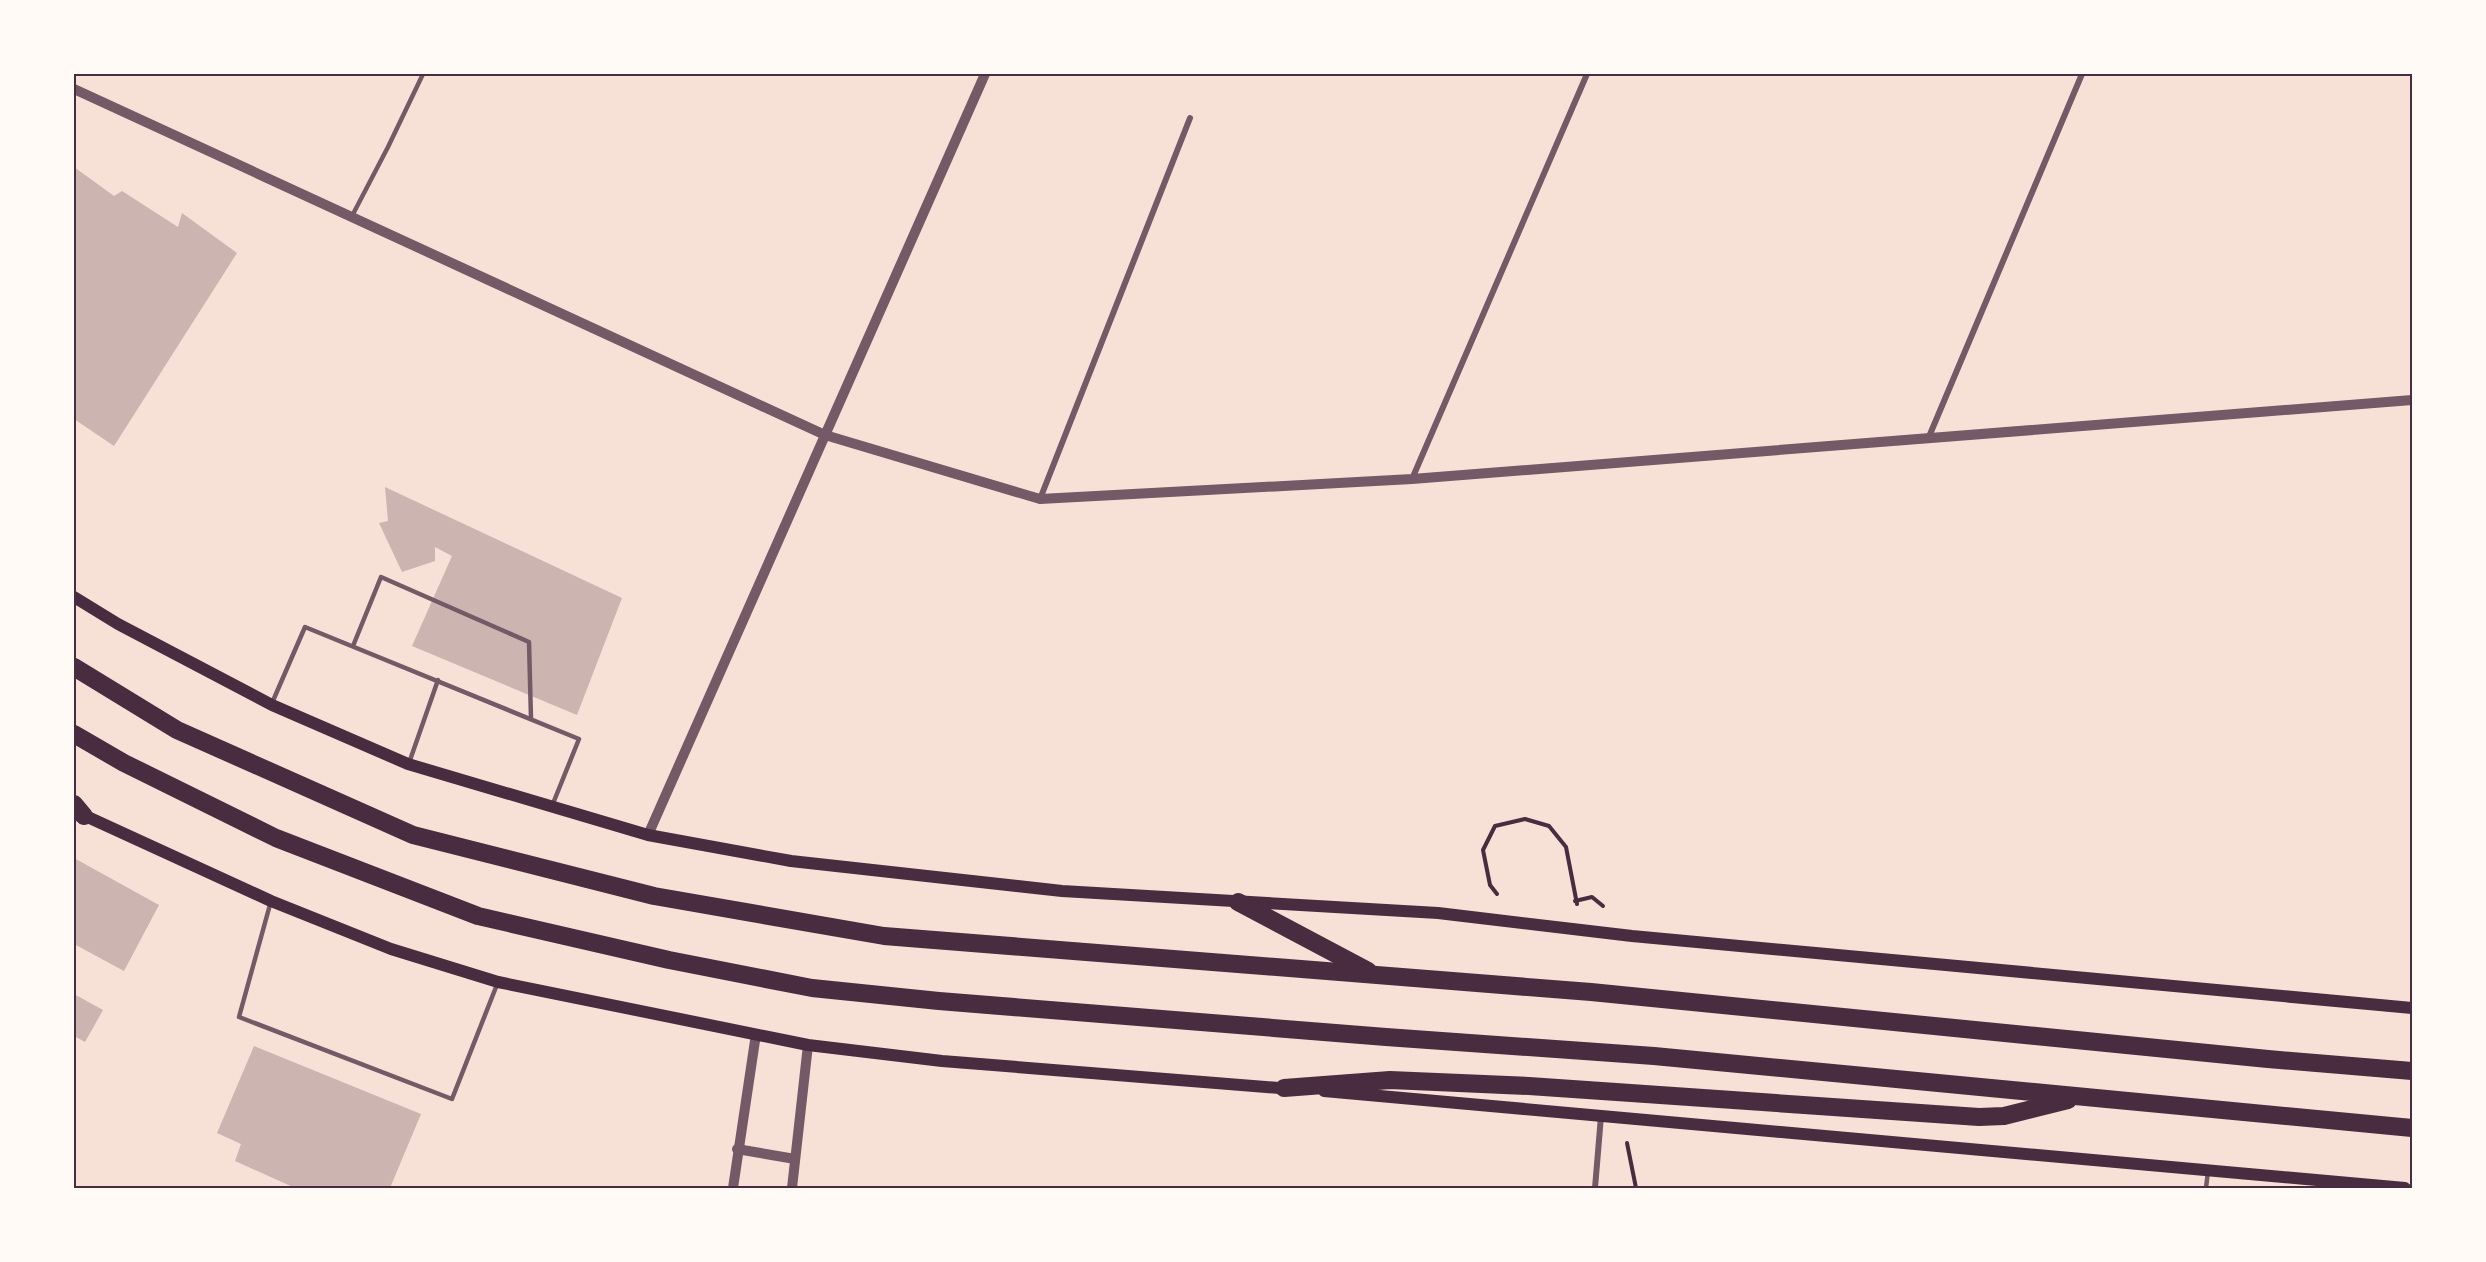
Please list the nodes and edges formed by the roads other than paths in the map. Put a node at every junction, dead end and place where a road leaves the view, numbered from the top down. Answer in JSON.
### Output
{"nodes":[{"id":1,"x":423,"y":74,"type":"edge"},
{"id":2,"x":985,"y":74,"type":"edge"},
{"id":3,"x":1587,"y":74,"type":"edge"},
{"id":4,"x":2082,"y":74,"type":"edge"},
{"id":5,"x":74,"y":89,"type":"edge"},
{"id":6,"x":1190,"y":118,"type":"dead end"},
{"id":7,"x":351,"y":217,"type":"junction"},
{"id":8,"x":2412,"y":400,"type":"edge"},
{"id":9,"x":825,"y":435,"type":"junction"},
{"id":10,"x":1928,"y":439,"type":"junction"},
{"id":11,"x":1412,"y":479,"type":"junction"},
{"id":12,"x":1041,"y":499,"type":"junction"},
{"id":13,"x":74,"y":597,"type":"edge"},
{"id":14,"x":353,"y":646,"type":"junction"},
{"id":15,"x":74,"y":667,"type":"edge"},
{"id":16,"x":438,"y":680,"type":"junction"},
{"id":17,"x":272,"y":705,"type":"junction"},
{"id":18,"x":531,"y":719,"type":"junction"},
{"id":19,"x":74,"y":734,"type":"edge"},
{"id":20,"x":408,"y":764,"type":"junction"},
{"id":21,"x":550,"y":808,"type":"junction"},
{"id":22,"x":77,"y":810,"type":"edge"},
{"id":23,"x":648,"y":836,"type":"junction"},
{"id":24,"x":271,"y":901,"type":"junction"},
{"id":25,"x":1238,"y":902,"type":"junction"},
{"id":26,"x":1375,"y":975,"type":"junction"},
{"id":27,"x":498,"y":982,"type":"junction"},
{"id":28,"x":2412,"y":1008,"type":"edge"},
{"id":29,"x":756,"y":1034,"type":"junction"},
{"id":30,"x":808,"y":1045,"type":"junction"},
{"id":31,"x":2412,"y":1071,"type":"edge"},
{"id":32,"x":1284,"y":1088,"type":"junction"},
{"id":33,"x":2082,"y":1096,"type":"junction"},
{"id":34,"x":1601,"y":1116,"type":"junction"},
{"id":35,"x":2412,"y":1128,"type":"edge"},
{"id":36,"x":737,"y":1149,"type":"junction"},
{"id":37,"x":795,"y":1159,"type":"junction"},
{"id":38,"x":2208,"y":1171,"type":"junction"},
{"id":39,"x":733,"y":1188,"type":"edge"},
{"id":40,"x":792,"y":1188,"type":"edge"},
{"id":41,"x":1595,"y":1188,"type":"edge"},
{"id":42,"x":2206,"y":1188,"type":"edge"},
{"id":43,"x":2405,"y":1188,"type":"edge"}],
"edges":[{"from":1,"to":7,"type":"lane"},
{"from":2,"to":9,"type":"street"},
{"from":3,"to":11,"type":"street"},
{"from":4,"to":10,"type":"street"},
{"from":5,"to":7,"type":"street"},
{"from":6,"to":12,"type":"street"},
{"from":7,"to":9,"type":"street"},
{"from":8,"to":10,"type":"street"},
{"from":9,"to":12,"type":"street"},
{"from":9,"to":23,"type":"street"},
{"from":10,"to":11,"type":"street"},
{"from":11,"to":12,"type":"street"},
{"from":13,"to":17,"type":"main road"},
{"from":14,"to":16,"type":"lane"},
{"from":14,"to":17,"type":"lane"},
{"from":14,"to":18,"type":"lane"},
{"from":15,"to":26,"type":"highway"},
{"from":16,"to":18,"type":"lane"},
{"from":16,"to":20,"type":"lane"},
{"from":17,"to":20,"type":"main road"},
{"from":18,"to":21,"type":"lane"},
{"from":19,"to":33,"type":"highway"},
{"from":20,"to":21,"type":"main road"},
{"from":21,"to":23,"type":"main road"},
{"from":22,"to":24,"type":"main road"},
{"from":23,"to":25,"type":"main road"},
{"from":24,"to":27,"type":"main road"},
{"from":24,"to":27,"type":"lane"},
{"from":25,"to":26,"type":"highway"},
{"from":25,"to":28,"type":"main road"},
{"from":26,"to":31,"type":"highway"},
{"from":27,"to":29,"type":"main road"},
{"from":29,"to":30,"type":"main road"},
{"from":29,"to":36,"type":"street"},
{"from":30,"to":32,"type":"main road"},
{"from":30,"to":37,"type":"street"},
{"from":32,"to":33,"type":"highway"},
{"from":32,"to":34,"type":"main road"},
{"from":33,"to":35,"type":"highway"},
{"from":34,"to":38,"type":"main road"},
{"from":34,"to":41,"type":"street"},
{"from":36,"to":37,"type":"street"},
{"from":36,"to":39,"type":"street"},
{"from":37,"to":40,"type":"street"},
{"from":38,"to":42,"type":"lane"},
{"from":38,"to":43,"type":"main road"}]}
